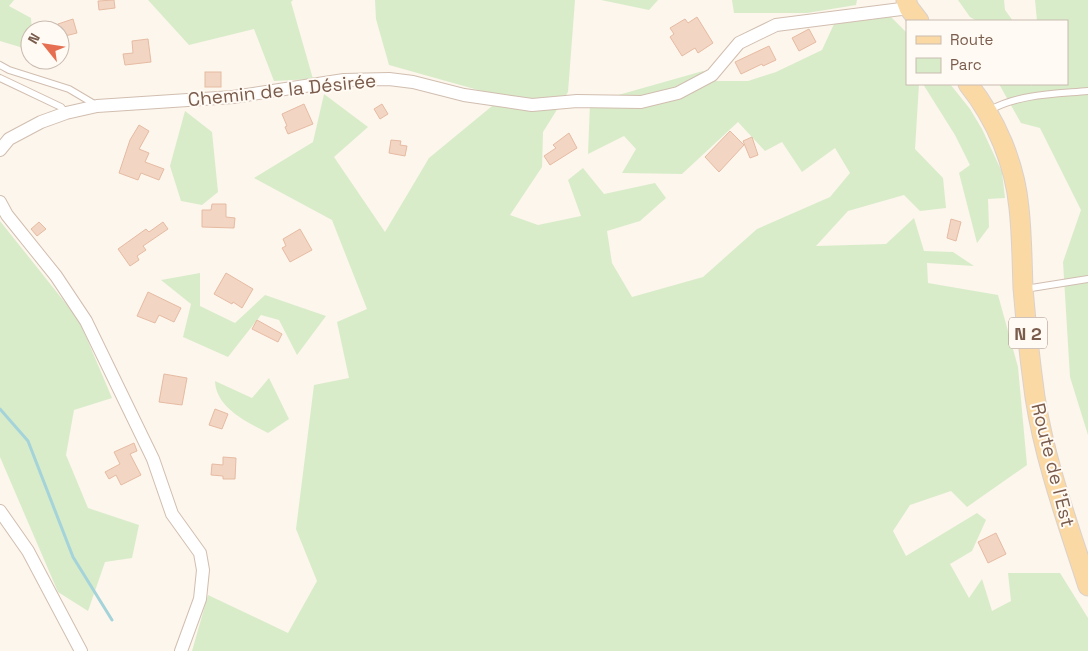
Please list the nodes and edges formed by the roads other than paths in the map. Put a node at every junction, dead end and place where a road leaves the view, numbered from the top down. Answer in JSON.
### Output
{"nodes":[{"id":1,"x":911,"y":10,"type":"edge"},
{"id":2,"x":0,"y":65,"type":"edge"},
{"id":3,"x":0,"y":78,"type":"edge"},
{"id":4,"x":969,"y":85,"type":"edge"},
{"id":5,"x":1088,"y":91,"type":"edge"},
{"id":6,"x":97,"y":106,"type":"junction"},
{"id":7,"x":986,"y":112,"type":"junction"},
{"id":8,"x":66,"y":113,"type":"junction"},
{"id":9,"x":0,"y":150,"type":"edge"},
{"id":10,"x":0,"y":202,"type":"edge"},
{"id":11,"x":1088,"y":279,"type":"edge"},
{"id":12,"x":1024,"y":289,"type":"junction"},
{"id":13,"x":0,"y":511,"type":"edge"},
{"id":14,"x":1088,"y":586,"type":"edge"},
{"id":15,"x":82,"y":651,"type":"edge"},
{"id":16,"x":181,"y":651,"type":"edge"}],
"edges":[{"from":1,"to":6,"type":"street","name":"Chemin de la Désirée"},
{"from":2,"to":6,"type":"lane"},
{"from":3,"to":8,"type":"lane"},
{"from":4,"to":7,"type":"main road","name":"Route de l'Est","number":"N 2"},
{"from":5,"to":7,"type":"lane"},
{"from":6,"to":8,"type":"street","name":"Chemin de la Désirée"},
{"from":7,"to":12,"type":"main road","name":"Route de l'Est","number":"N 2"},
{"from":8,"to":9,"type":"street","name":"Chemin de la Désirée"},
{"from":10,"to":16,"type":"street"},
{"from":11,"to":12,"type":"lane"},
{"from":12,"to":14,"type":"main road","name":"Route de l'Est","number":"N 2"},
{"from":13,"to":15,"type":"street"}]}
